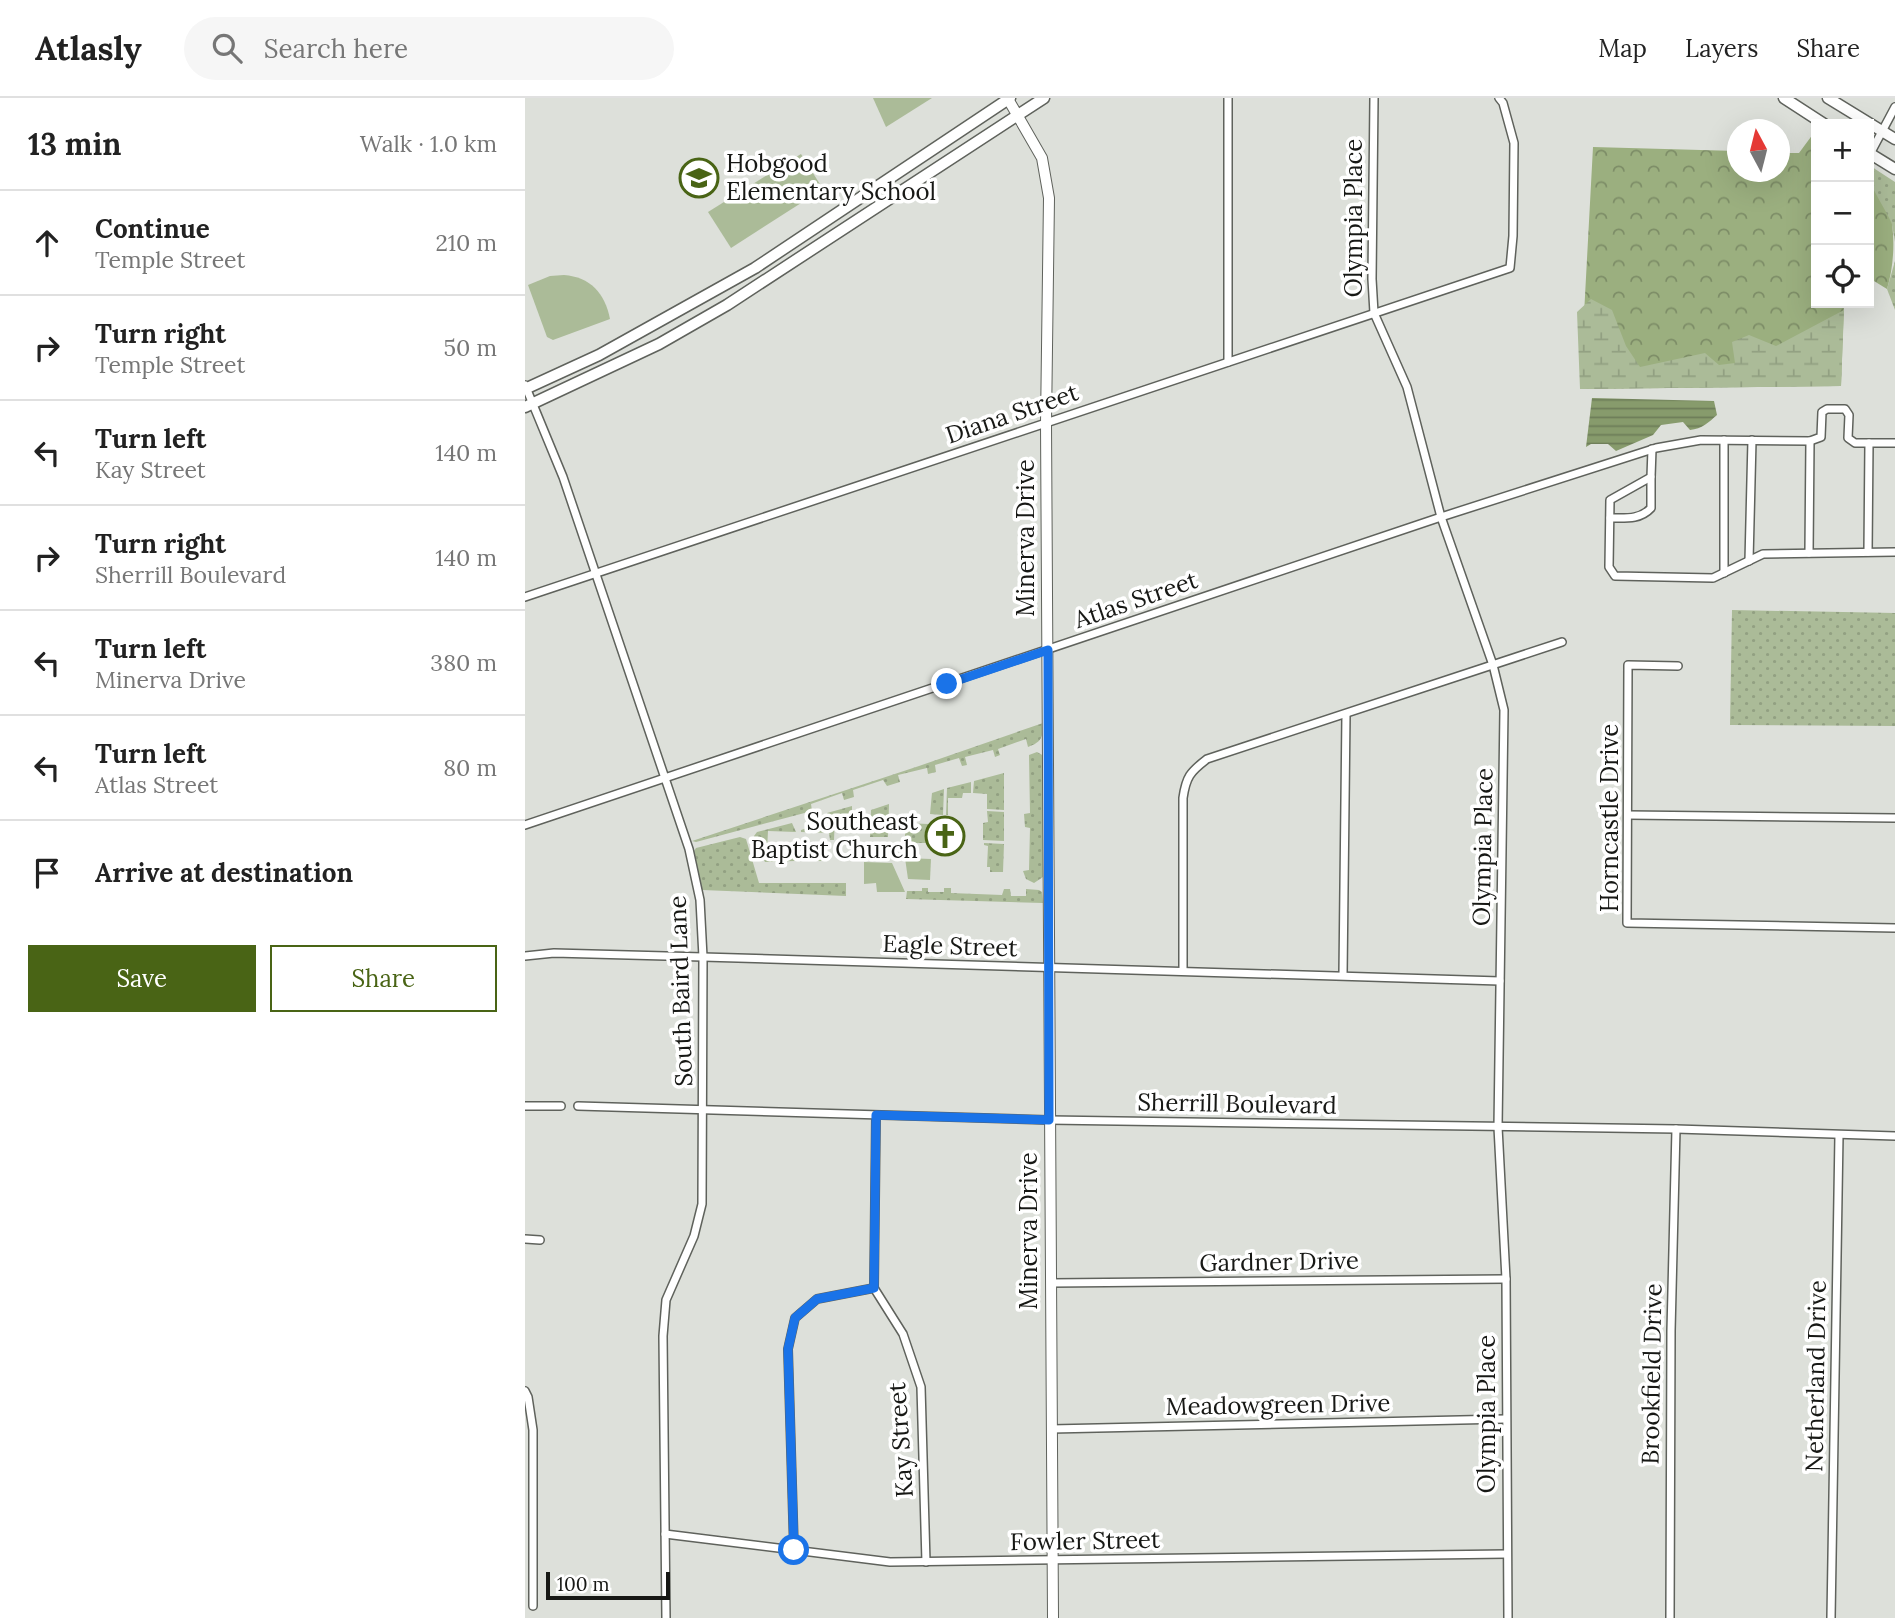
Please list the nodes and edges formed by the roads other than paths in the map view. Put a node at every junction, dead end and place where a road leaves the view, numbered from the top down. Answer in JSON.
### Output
{"nodes":[{"id":1,"x":1009,"y":98,"type":"edge"},
{"id":2,"x":1044,"y":98,"type":"edge"},
{"id":3,"x":1228,"y":98,"type":"edge"},
{"id":4,"x":1374,"y":98,"type":"edge"},
{"id":5,"x":1499,"y":98,"type":"edge"},
{"id":6,"x":1784,"y":98,"type":"edge"},
{"id":7,"x":1828,"y":98,"type":"edge"},
{"id":8,"x":1895,"y":107,"type":"edge"},
{"id":9,"x":1018,"y":115,"type":"junction"},
{"id":10,"x":1816,"y":119,"type":"edge"},
{"id":11,"x":1882,"y":131,"type":"junction"},
{"id":12,"x":1895,"y":139,"type":"edge"},
{"id":13,"x":1874,"y":145,"type":"edge"},
{"id":14,"x":1874,"y":156,"type":"edge"},
{"id":15,"x":1895,"y":169,"type":"edge"},
{"id":16,"x":1374,"y":313,"type":"junction"},
{"id":17,"x":1228,"y":362,"type":"junction"},
{"id":18,"x":525,"y":388,"type":"edge"},
{"id":19,"x":529,"y":405,"type":"edge"},
{"id":20,"x":1046,"y":423,"type":"junction"},
{"id":21,"x":1724,"y":440,"type":"junction"},
{"id":22,"x":1752,"y":440,"type":"junction"},
{"id":23,"x":1810,"y":441,"type":"junction"},
{"id":24,"x":1869,"y":443,"type":"junction"},
{"id":25,"x":1895,"y":443,"type":"edge"},
{"id":26,"x":1652,"y":449,"type":"junction"},
{"id":27,"x":1651,"y":477,"type":"junction"},
{"id":28,"x":1441,"y":517,"type":"junction"},
{"id":29,"x":1610,"y":518,"type":"junction"},
{"id":30,"x":1868,"y":552,"type":"junction"},
{"id":31,"x":1895,"y":552,"type":"edge"},
{"id":32,"x":1809,"y":553,"type":"junction"},
{"id":33,"x":1749,"y":561,"type":"junction"},
{"id":34,"x":597,"y":573,"type":"junction"},
{"id":35,"x":1724,"y":573,"type":"junction"},
{"id":36,"x":525,"y":597,"type":"edge"},
{"id":37,"x":1562,"y":642,"type":"dead end"},
{"id":38,"x":1048,"y":650,"type":"junction"},
{"id":39,"x":1493,"y":665,"type":"junction"},
{"id":40,"x":1678,"y":666,"type":"dead end"},
{"id":41,"x":1346,"y":714,"type":"junction"},
{"id":42,"x":666,"y":778,"type":"junction"},
{"id":43,"x":1628,"y":815,"type":"junction"},
{"id":44,"x":1895,"y":818,"type":"edge"},
{"id":45,"x":525,"y":825,"type":"edge"},
{"id":46,"x":1895,"y":928,"type":"edge"},
{"id":47,"x":525,"y":956,"type":"edge"},
{"id":48,"x":703,"y":957,"type":"junction"},
{"id":49,"x":1047,"y":968,"type":"junction"},
{"id":50,"x":1183,"y":971,"type":"junction"},
{"id":51,"x":1343,"y":975,"type":"junction"},
{"id":52,"x":1500,"y":981,"type":"junction"},
{"id":53,"x":525,"y":1106,"type":"edge"},
{"id":54,"x":561,"y":1106,"type":"dead end"},
{"id":55,"x":578,"y":1106,"type":"dead end"},
{"id":56,"x":703,"y":1110,"type":"junction"},
{"id":57,"x":876,"y":1115,"type":"junction"},
{"id":58,"x":1049,"y":1120,"type":"junction"},
{"id":59,"x":1498,"y":1127,"type":"junction"},
{"id":60,"x":1676,"y":1129,"type":"junction"},
{"id":61,"x":1839,"y":1135,"type":"junction"},
{"id":62,"x":1895,"y":1136,"type":"edge"},
{"id":63,"x":525,"y":1239,"type":"edge"},
{"id":64,"x":540,"y":1240,"type":"dead end"},
{"id":65,"x":1506,"y":1279,"type":"junction"},
{"id":66,"x":1051,"y":1283,"type":"junction"},
{"id":67,"x":874,"y":1288,"type":"junction"},
{"id":68,"x":525,"y":1391,"type":"edge"},
{"id":69,"x":1505,"y":1419,"type":"junction"},
{"id":70,"x":1051,"y":1429,"type":"junction"},
{"id":71,"x":529,"y":1430,"type":"edge"},
{"id":72,"x":665,"y":1534,"type":"junction"},
{"id":73,"x":794,"y":1550,"type":"junction"},
{"id":74,"x":1507,"y":1554,"type":"junction"},
{"id":75,"x":529,"y":1555,"type":"edge"},
{"id":76,"x":1052,"y":1561,"type":"junction"},
{"id":77,"x":926,"y":1562,"type":"junction"},
{"id":78,"x":533,"y":1606,"type":"dead end"},
{"id":79,"x":666,"y":1618,"type":"edge"},
{"id":80,"x":1053,"y":1618,"type":"edge"},
{"id":81,"x":1508,"y":1618,"type":"edge"},
{"id":82,"x":1670,"y":1618,"type":"edge"},
{"id":83,"x":1831,"y":1618,"type":"edge"}],
"edges":[{"from":1,"to":9,"type":"street","name":"Minerva Drive"},
{"from":1,"to":18,"type":"main road"},
{"from":2,"to":9,"type":"main road"},
{"from":3,"to":17,"type":"street"},
{"from":4,"to":16,"type":"street","name":"Olympia Place"},
{"from":5,"to":16,"type":"street","name":"Diana Street"},
{"from":6,"to":10,"type":"main road"},
{"from":7,"to":11,"type":"main road"},
{"from":8,"to":11,"type":"street"},
{"from":9,"to":19,"type":"main road"},
{"from":9,"to":20,"type":"street","name":"Minerva Drive"},
{"from":11,"to":12,"type":"main road"},
{"from":11,"to":13,"type":"street"},
{"from":14,"to":15,"type":"main road"},
{"from":16,"to":17,"type":"street","name":"Diana Street"},
{"from":16,"to":28,"type":"street","name":"Olympia Place"},
{"from":17,"to":20,"type":"street","name":"Diana Street"},
{"from":18,"to":19,"type":"street","name":"South Baird Lane"},
{"from":19,"to":34,"type":"street","name":"South Baird Lane"},
{"from":20,"to":34,"type":"street","name":"Diana Street"},
{"from":20,"to":38,"type":"street","name":"Minerva Drive"},
{"from":21,"to":22,"type":"street","name":"Atlas Street"},
{"from":21,"to":26,"type":"street","name":"Atlas Street"},
{"from":21,"to":35,"type":"street"},
{"from":22,"to":23,"type":"street","name":"Atlas Street"},
{"from":22,"to":33,"type":"street"},
{"from":23,"to":24,"type":"street"},
{"from":23,"to":32,"type":"street"},
{"from":24,"to":25,"type":"street"},
{"from":24,"to":30,"type":"street"},
{"from":26,"to":27,"type":"street"},
{"from":26,"to":28,"type":"street","name":"Atlas Street"},
{"from":27,"to":29,"type":"street"},
{"from":27,"to":29,"type":"street"},
{"from":28,"to":38,"type":"street","name":"Atlas Street"},
{"from":28,"to":39,"type":"street","name":"Olympia Place"},
{"from":29,"to":35,"type":"street"},
{"from":30,"to":31,"type":"street"},
{"from":30,"to":32,"type":"street"},
{"from":32,"to":33,"type":"street"},
{"from":33,"to":35,"type":"street"},
{"from":34,"to":36,"type":"street","name":"Diana Street"},
{"from":34,"to":42,"type":"street","name":"South Baird Lane"},
{"from":37,"to":39,"type":"street"},
{"from":38,"to":42,"type":"street","name":"Atlas Street"},
{"from":38,"to":49,"type":"street","name":"Minerva Drive"},
{"from":39,"to":41,"type":"street"},
{"from":39,"to":52,"type":"street","name":"Olympia Place"},
{"from":40,"to":43,"type":"street","name":"Horncastle Drive"},
{"from":41,"to":50,"type":"street"},
{"from":41,"to":51,"type":"street"},
{"from":42,"to":45,"type":"street","name":"Atlas Street"},
{"from":42,"to":48,"type":"street","name":"South Baird Lane"},
{"from":43,"to":44,"type":"street"},
{"from":43,"to":46,"type":"street","name":"Horncastle Drive"},
{"from":47,"to":48,"type":"street","name":"Eagle Street"},
{"from":48,"to":49,"type":"street","name":"Eagle Street"},
{"from":48,"to":56,"type":"street","name":"South Baird Lane"},
{"from":49,"to":50,"type":"street","name":"Eagle Street"},
{"from":49,"to":58,"type":"street","name":"Minerva Drive"},
{"from":50,"to":51,"type":"street","name":"Eagle Street"},
{"from":51,"to":52,"type":"street","name":"Eagle Street"},
{"from":52,"to":59,"type":"street","name":"Olympia Place"},
{"from":53,"to":54,"type":"street"},
{"from":55,"to":56,"type":"street","name":"Sherrill Boulevard"},
{"from":56,"to":57,"type":"street","name":"Sherrill Boulevard"},
{"from":56,"to":72,"type":"street","name":"South Baird Lane"},
{"from":57,"to":58,"type":"street","name":"Sherrill Boulevard"},
{"from":57,"to":67,"type":"street"},
{"from":58,"to":59,"type":"street","name":"Sherrill Boulevard"},
{"from":58,"to":66,"type":"street","name":"Minerva Drive"},
{"from":59,"to":60,"type":"street","name":"Sherrill Boulevard"},
{"from":59,"to":65,"type":"street","name":"Olympia Place"},
{"from":60,"to":61,"type":"street","name":"Sherrill Boulevard"},
{"from":60,"to":82,"type":"street","name":"Brookfield Drive"},
{"from":61,"to":62,"type":"street","name":"Sherrill Boulevard"},
{"from":61,"to":83,"type":"street","name":"Netherland Drive"},
{"from":63,"to":64,"type":"street"},
{"from":65,"to":66,"type":"street","name":"Gardner Drive"},
{"from":65,"to":69,"type":"street","name":"Olympia Place"},
{"from":66,"to":70,"type":"street","name":"Minerva Drive"},
{"from":67,"to":73,"type":"street"},
{"from":67,"to":77,"type":"street","name":"Kay Street"},
{"from":68,"to":71,"type":"street"},
{"from":69,"to":70,"type":"street","name":"Meadowgreen Drive"},
{"from":69,"to":74,"type":"street","name":"Olympia Place"},
{"from":70,"to":76,"type":"street","name":"Minerva Drive"},
{"from":71,"to":75,"type":"street"},
{"from":72,"to":73,"type":"street","name":"Fowler Street"},
{"from":72,"to":79,"type":"street","name":"South Baird Lane"},
{"from":73,"to":77,"type":"street","name":"Fowler Street"},
{"from":74,"to":76,"type":"street","name":"Fowler Street"},
{"from":74,"to":81,"type":"street","name":"Olympia Place"},
{"from":75,"to":78,"type":"street"},
{"from":76,"to":77,"type":"street","name":"Fowler Street"},
{"from":76,"to":80,"type":"street","name":"Minerva Drive"}]}
